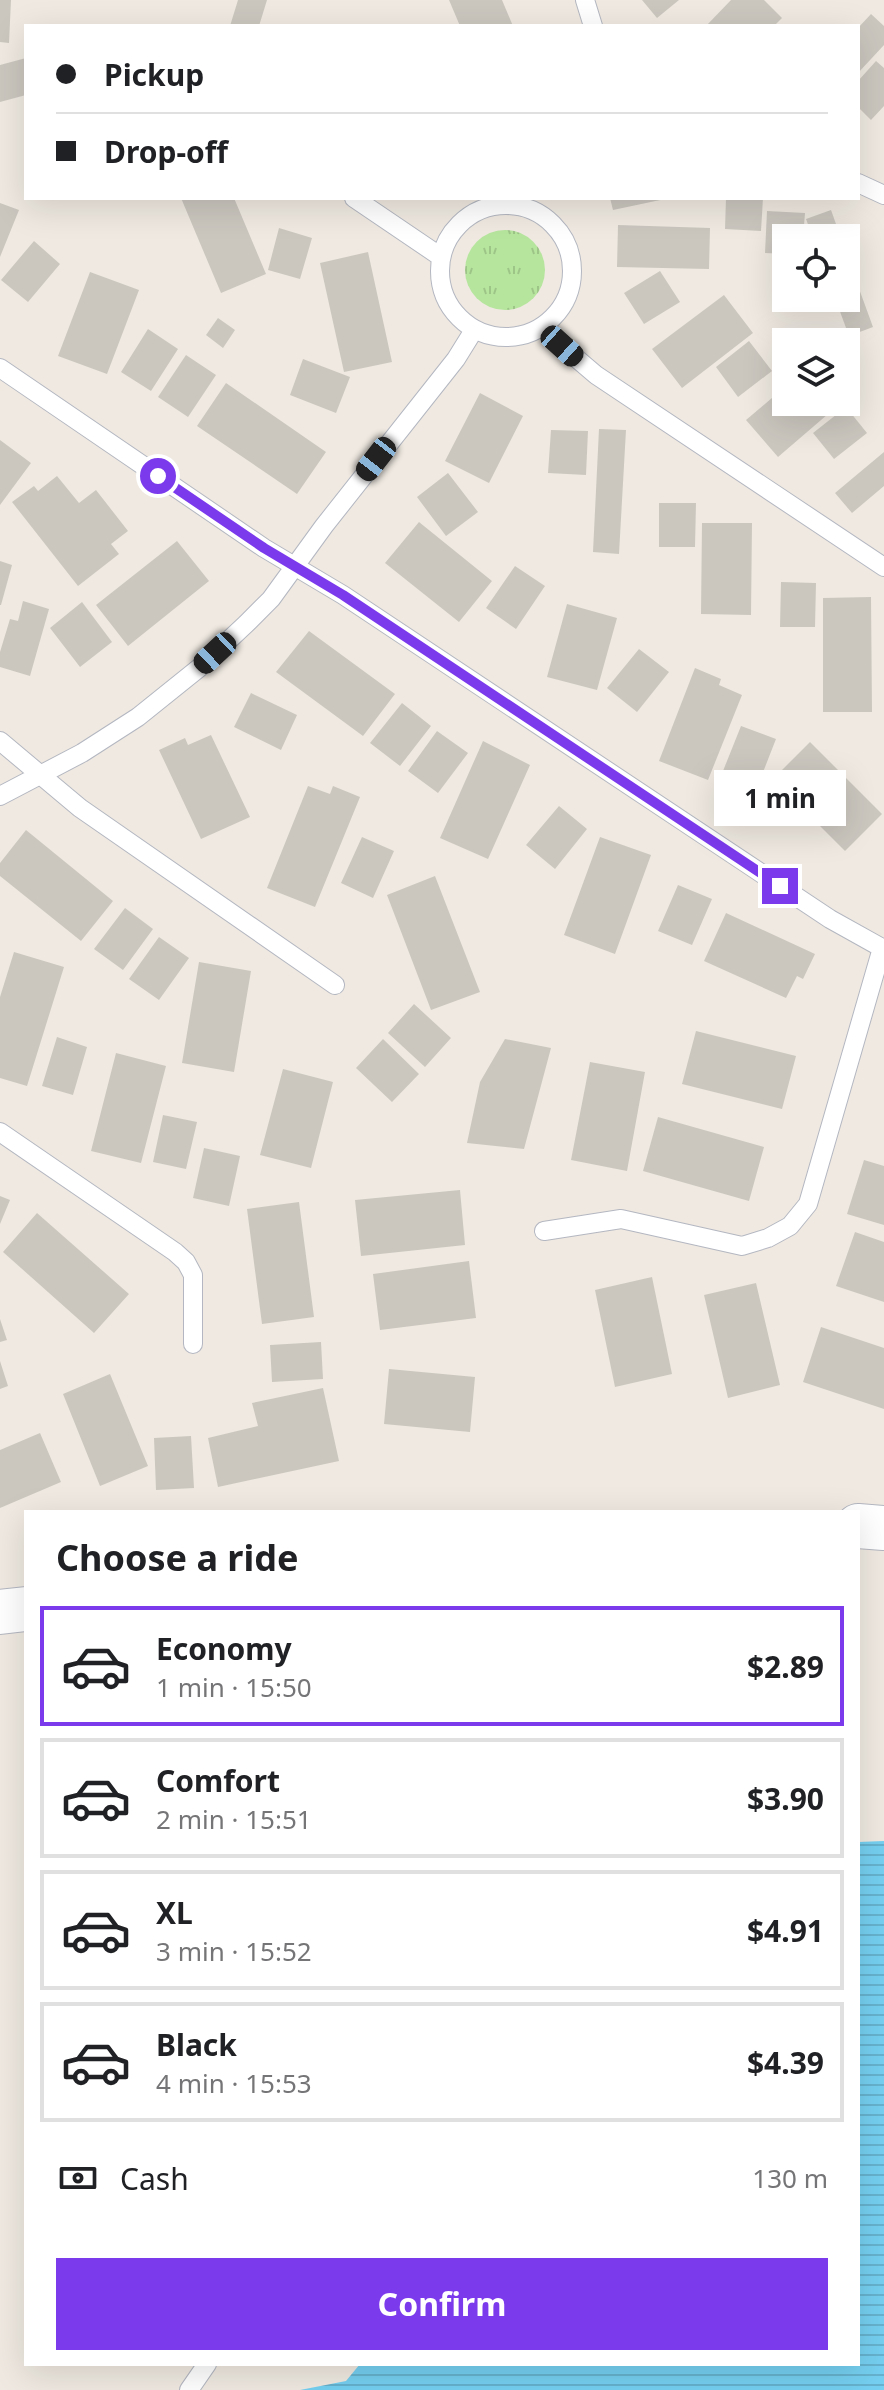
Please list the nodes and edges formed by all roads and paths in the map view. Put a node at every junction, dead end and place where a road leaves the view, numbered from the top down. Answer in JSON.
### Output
{"nodes":[{"id":1,"x":585,"y":0,"type":"edge"},
{"id":2,"x":592,"y":24,"type":"edge"},
{"id":3,"x":860,"y":184,"type":"edge"},
{"id":4,"x":884,"y":195,"type":"edge"},
{"id":5,"x":357,"y":200,"type":"edge"},
{"id":6,"x":540,"y":205,"type":"edge"},
{"id":7,"x":441,"y":257,"type":"junction"},
{"id":8,"x":544,"y":326,"type":"junction"},
{"id":9,"x":474,"y":330,"type":"junction"},
{"id":10,"x":0,"y":368,"type":"edge"},
{"id":11,"x":294,"y":566,"type":"junction"},
{"id":12,"x":884,"y":567,"type":"edge"},
{"id":13,"x":0,"y":741,"type":"edge"},
{"id":14,"x":40,"y":776,"type":"junction"},
{"id":15,"x":0,"y":796,"type":"edge"},
{"id":16,"x":335,"y":985,"type":"dead end"},
{"id":17,"x":0,"y":1132,"type":"edge"},
{"id":18,"x":544,"y":1231,"type":"dead end"},
{"id":19,"x":193,"y":1344,"type":"dead end"},
{"id":20,"x":860,"y":1526,"type":"edge"},
{"id":21,"x":884,"y":1528,"type":"edge"},
{"id":22,"x":24,"y":1609,"type":"edge"},
{"id":23,"x":0,"y":1612,"type":"edge"},
{"id":24,"x":206,"y":2366,"type":"edge"},
{"id":25,"x":189,"y":2390,"type":"edge"}],
"edges":[{"from":1,"to":2,"type":"lane"},
{"from":3,"to":4,"type":"lane"},
{"from":5,"to":7,"type":"lane"},
{"from":6,"to":7,"type":"lane"},
{"from":6,"to":8,"type":"lane"},
{"from":7,"to":9,"type":"lane"},
{"from":8,"to":9,"type":"lane"},
{"from":8,"to":12,"type":"lane"},
{"from":9,"to":11,"type":"lane"},
{"from":10,"to":11,"type":"lane"},
{"from":11,"to":14,"type":"lane"},
{"from":11,"to":18,"type":"lane"},
{"from":13,"to":14,"type":"lane"},
{"from":14,"to":15,"type":"lane"},
{"from":14,"to":16,"type":"lane"},
{"from":17,"to":19,"type":"lane"},
{"from":20,"to":21,"type":"main road"},
{"from":22,"to":23,"type":"main road"},
{"from":24,"to":25,"type":"lane"}]}
